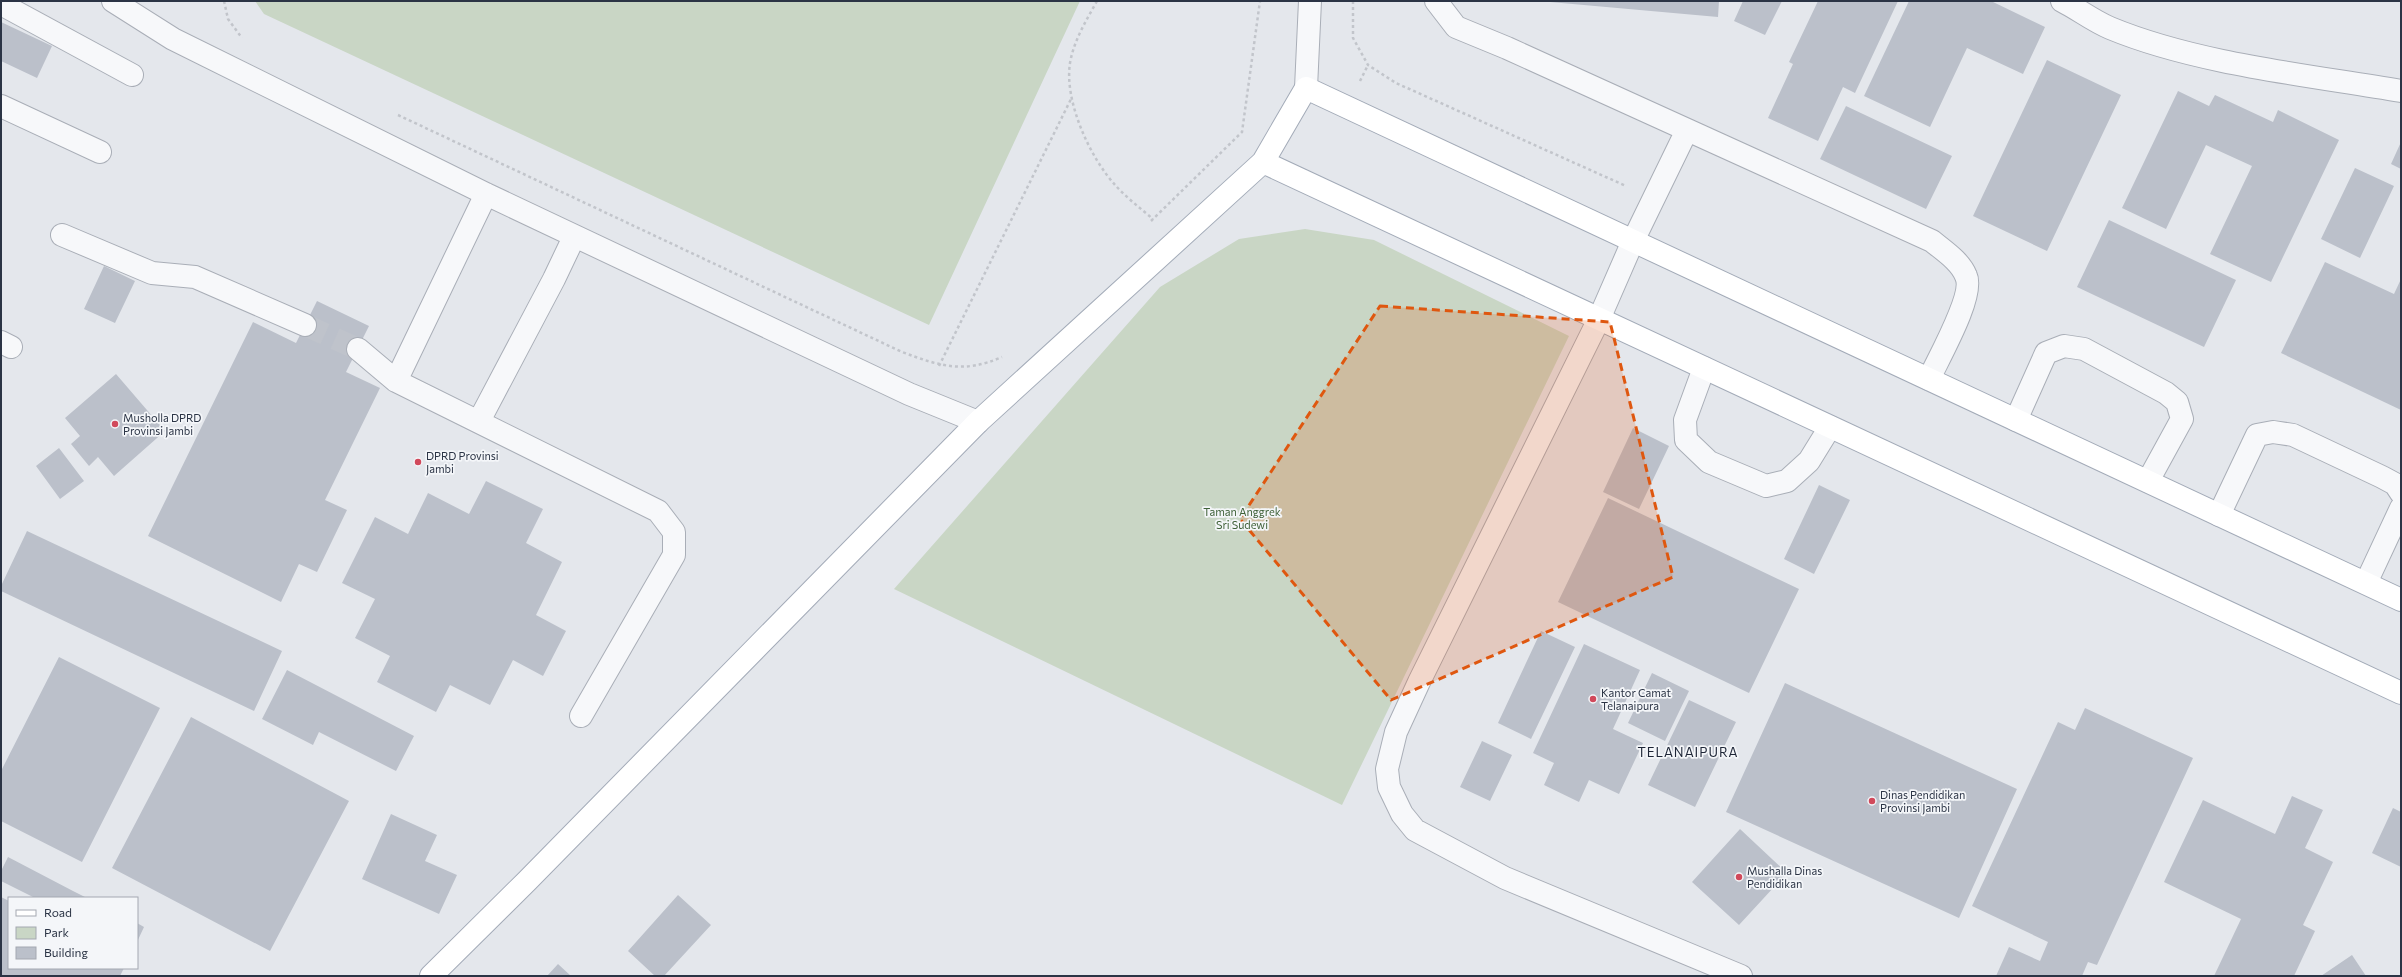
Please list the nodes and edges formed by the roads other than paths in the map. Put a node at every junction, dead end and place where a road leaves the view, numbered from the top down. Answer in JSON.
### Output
{"nodes":[{"id":1,"x":113,"y":1,"type":"edge"},
{"id":2,"x":1310,"y":1,"type":"edge"},
{"id":3,"x":1436,"y":1,"type":"edge"},
{"id":4,"x":2062,"y":1,"type":"edge"},
{"id":5,"x":1,"y":4,"type":"edge"},
{"id":6,"x":132,"y":75,"type":"dead end"},
{"id":7,"x":1306,"y":88,"type":"junction"},
{"id":8,"x":2401,"y":91,"type":"edge"},
{"id":9,"x":1,"y":106,"type":"edge"},
{"id":10,"x":1686,"y":130,"type":"junction"},
{"id":11,"x":100,"y":152,"type":"dead end"},
{"id":12,"x":1263,"y":162,"type":"junction"},
{"id":13,"x":486,"y":194,"type":"junction"},
{"id":14,"x":62,"y":235,"type":"dead end"},
{"id":15,"x":574,"y":237,"type":"junction"},
{"id":16,"x":1633,"y":241,"type":"junction"},
{"id":17,"x":1599,"y":319,"type":"junction"},
{"id":18,"x":305,"y":325,"type":"tunnel mouth"},
{"id":19,"x":358,"y":350,"type":"tunnel mouth"},
{"id":20,"x":1704,"y":368,"type":"junction"},
{"id":21,"x":1929,"y":379,"type":"junction"},
{"id":22,"x":396,"y":381,"type":"junction"},
{"id":23,"x":2016,"y":420,"type":"junction"},
{"id":24,"x":479,"y":421,"type":"junction"},
{"id":25,"x":978,"y":422,"type":"junction"},
{"id":26,"x":1830,"y":427,"type":"junction"},
{"id":27,"x":2148,"y":481,"type":"junction"},
{"id":28,"x":2401,"y":493,"type":"edge"},
{"id":29,"x":2401,"y":508,"type":"edge"},
{"id":30,"x":2220,"y":515,"type":"junction"},
{"id":31,"x":2366,"y":583,"type":"junction"},
{"id":32,"x":2401,"y":600,"type":"edge"},
{"id":33,"x":2401,"y":693,"type":"edge"},
{"id":34,"x":581,"y":716,"type":"dead end"},
{"id":35,"x":431,"y":976,"type":"edge"},
{"id":36,"x":1741,"y":976,"type":"edge"}],
"edges":[{"from":1,"to":13,"type":"street"},
{"from":2,"to":7,"type":"street"},
{"from":3,"to":10,"type":"street"},
{"from":4,"to":8,"type":"street"},
{"from":5,"to":6,"type":"street"},
{"from":7,"to":12,"type":"main road"},
{"from":7,"to":16,"type":"main road"},
{"from":9,"to":11,"type":"street"},
{"from":10,"to":16,"type":"street"},
{"from":10,"to":21,"type":"street"},
{"from":12,"to":17,"type":"main road"},
{"from":12,"to":25,"type":"main road"},
{"from":13,"to":15,"type":"street"},
{"from":13,"to":22,"type":"street"},
{"from":14,"to":18,"type":"street"},
{"from":15,"to":24,"type":"street"},
{"from":15,"to":25,"type":"street"},
{"from":16,"to":17,"type":"street"},
{"from":16,"to":21,"type":"main road"},
{"from":17,"to":20,"type":"main road"},
{"from":17,"to":36,"type":"street"},
{"from":19,"to":22,"type":"street"},
{"from":20,"to":26,"type":"main road"},
{"from":20,"to":26,"type":"street"},
{"from":21,"to":23,"type":"main road"},
{"from":22,"to":24,"type":"street"},
{"from":23,"to":27,"type":"main road"},
{"from":23,"to":27,"type":"street"},
{"from":24,"to":34,"type":"street"},
{"from":25,"to":35,"type":"main road"},
{"from":26,"to":33,"type":"main road"},
{"from":27,"to":30,"type":"main road"},
{"from":28,"to":30,"type":"street"},
{"from":29,"to":31,"type":"street"},
{"from":30,"to":31,"type":"main road"},
{"from":31,"to":32,"type":"main road"}]}
